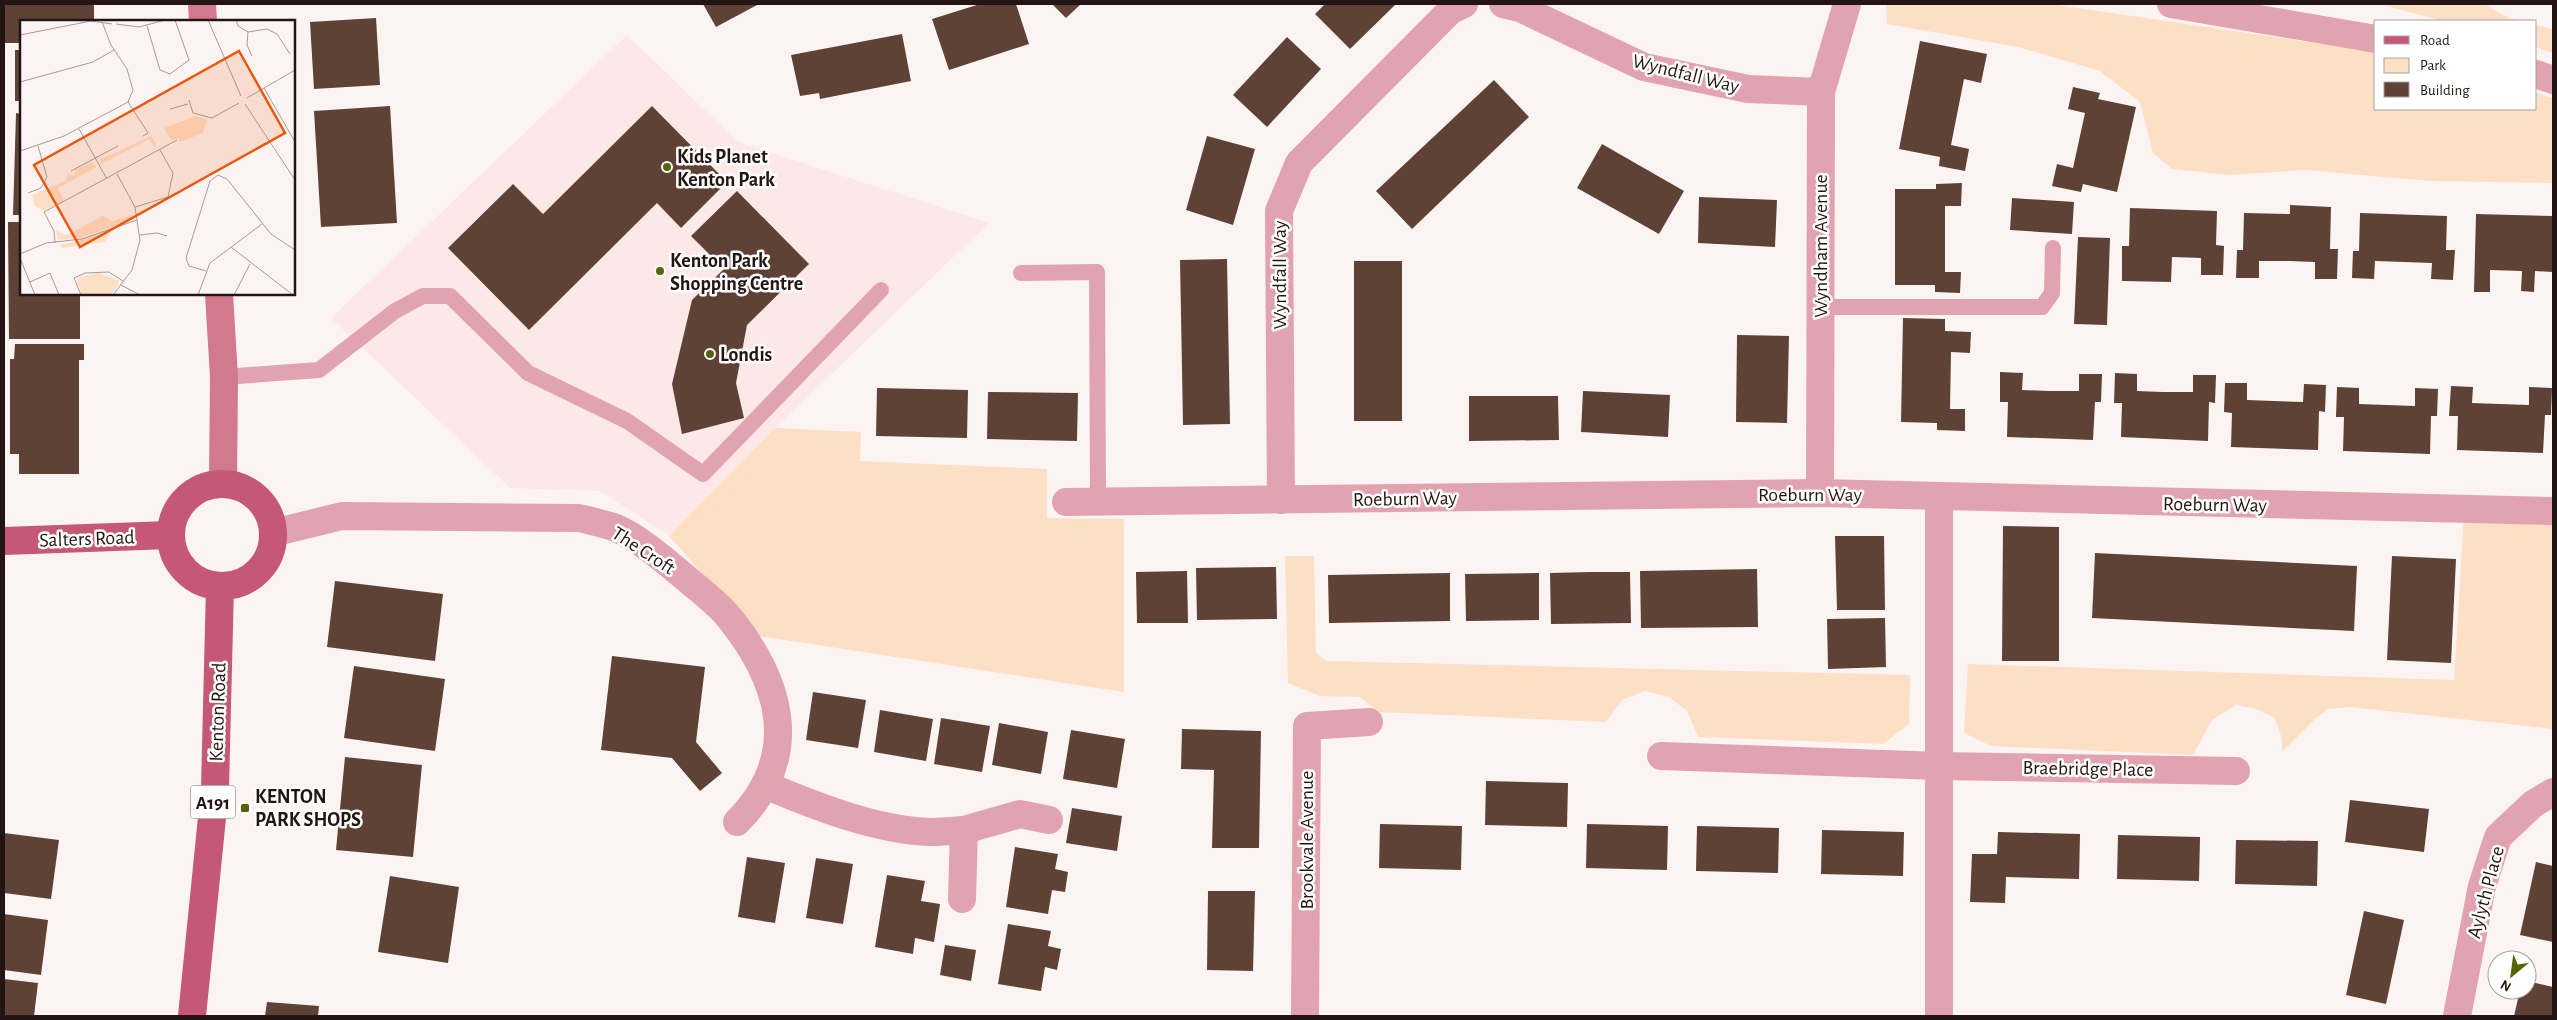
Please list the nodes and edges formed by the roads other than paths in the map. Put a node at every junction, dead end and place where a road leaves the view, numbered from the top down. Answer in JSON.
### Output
{"nodes":[{"id":1,"x":202,"y":4,"type":"edge"},
{"id":2,"x":1464,"y":4,"type":"edge"},
{"id":3,"x":1503,"y":4,"type":"edge"},
{"id":4,"x":1847,"y":4,"type":"edge"},
{"id":5,"x":2171,"y":4,"type":"edge"},
{"id":6,"x":203,"y":20,"type":"edge"},
{"id":7,"x":2374,"y":39,"type":"edge"},
{"id":8,"x":2537,"y":74,"type":"edge"},
{"id":9,"x":2553,"y":80,"type":"edge"},
{"id":10,"x":1821,"y":92,"type":"junction"},
{"id":11,"x":2054,"y":248,"type":"dead end"},
{"id":12,"x":1021,"y":273,"type":"dead end"},
{"id":13,"x":881,"y":290,"type":"dead end"},
{"id":14,"x":219,"y":295,"type":"edge"},
{"id":15,"x":1819,"y":307,"type":"junction"},
{"id":16,"x":224,"y":377,"type":"junction"},
{"id":17,"x":223,"y":483,"type":"junction"},
{"id":18,"x":1820,"y":493,"type":"junction"},
{"id":19,"x":1940,"y":498,"type":"junction"},
{"id":20,"x":1281,"y":500,"type":"junction"},
{"id":21,"x":1098,"y":501,"type":"junction"},
{"id":22,"x":1066,"y":502,"type":"dead end"},
{"id":23,"x":2553,"y":512,"type":"edge"},
{"id":24,"x":273,"y":533,"type":"junction"},
{"id":25,"x":170,"y":535,"type":"junction"},
{"id":26,"x":4,"y":540,"type":"edge"},
{"id":27,"x":220,"y":586,"type":"junction"},
{"id":28,"x":1369,"y":722,"type":"dead end"},
{"id":29,"x":1661,"y":756,"type":"dead end"},
{"id":30,"x":1940,"y":766,"type":"junction"},
{"id":31,"x":2236,"y":771,"type":"dead end"},
{"id":32,"x":765,"y":785,"type":"junction"},
{"id":33,"x":2553,"y":792,"type":"edge"},
{"id":34,"x":1049,"y":820,"type":"dead end"},
{"id":35,"x":737,"y":822,"type":"dead end"},
{"id":36,"x":964,"y":830,"type":"junction"},
{"id":37,"x":962,"y":898,"type":"dead end"},
{"id":38,"x":192,"y":1016,"type":"edge"},
{"id":39,"x":1305,"y":1016,"type":"edge"},
{"id":40,"x":1939,"y":1016,"type":"edge"},
{"id":41,"x":2457,"y":1016,"type":"edge"}],
"edges":[{"from":1,"to":6,"type":"street"},
{"from":2,"to":20,"type":"street","name":"Wyndfall Way"},
{"from":3,"to":10,"type":"street","name":"Wyndfall Way"},
{"from":4,"to":10,"type":"street","name":"Wyndham Avenue"},
{"from":5,"to":7,"type":"street"},
{"from":8,"to":9,"type":"street"},
{"from":10,"to":15,"type":"street","name":"Wyndham Avenue"},
{"from":11,"to":15,"type":"lane"},
{"from":12,"to":21,"type":"lane"},
{"from":13,"to":16,"type":"lane"},
{"from":14,"to":16,"type":"street"},
{"from":15,"to":18,"type":"street","name":"Wyndham Avenue"},
{"from":16,"to":17,"type":"street"},
{"from":17,"to":24,"type":"main road"},
{"from":17,"to":25,"type":"main road"},
{"from":18,"to":19,"type":"street","name":"Roeburn Way"},
{"from":18,"to":20,"type":"street","name":"Roeburn Way"},
{"from":19,"to":23,"type":"street","name":"Roeburn Way"},
{"from":19,"to":30,"type":"street"},
{"from":20,"to":21,"type":"street","name":"Roeburn Way"},
{"from":21,"to":22,"type":"street","name":"Roeburn Way"},
{"from":24,"to":27,"type":"main road"},
{"from":24,"to":32,"type":"street","name":"The Croft"},
{"from":25,"to":26,"type":"main road","name":"Salters Road"},
{"from":25,"to":27,"type":"main road"},
{"from":27,"to":38,"type":"main road","name":"Kenton Road","number":"A191"},
{"from":28,"to":39,"type":"street","name":"Brookvale Avenue"},
{"from":29,"to":30,"type":"street","name":"Braebridge Place"},
{"from":30,"to":31,"type":"street","name":"Braebridge Place"},
{"from":30,"to":40,"type":"street"},
{"from":32,"to":35,"type":"street","name":"The Croft"},
{"from":32,"to":36,"type":"street"},
{"from":33,"to":41,"type":"street","name":"Aylyth Place"},
{"from":34,"to":36,"type":"street"},
{"from":36,"to":37,"type":"street"}]}
